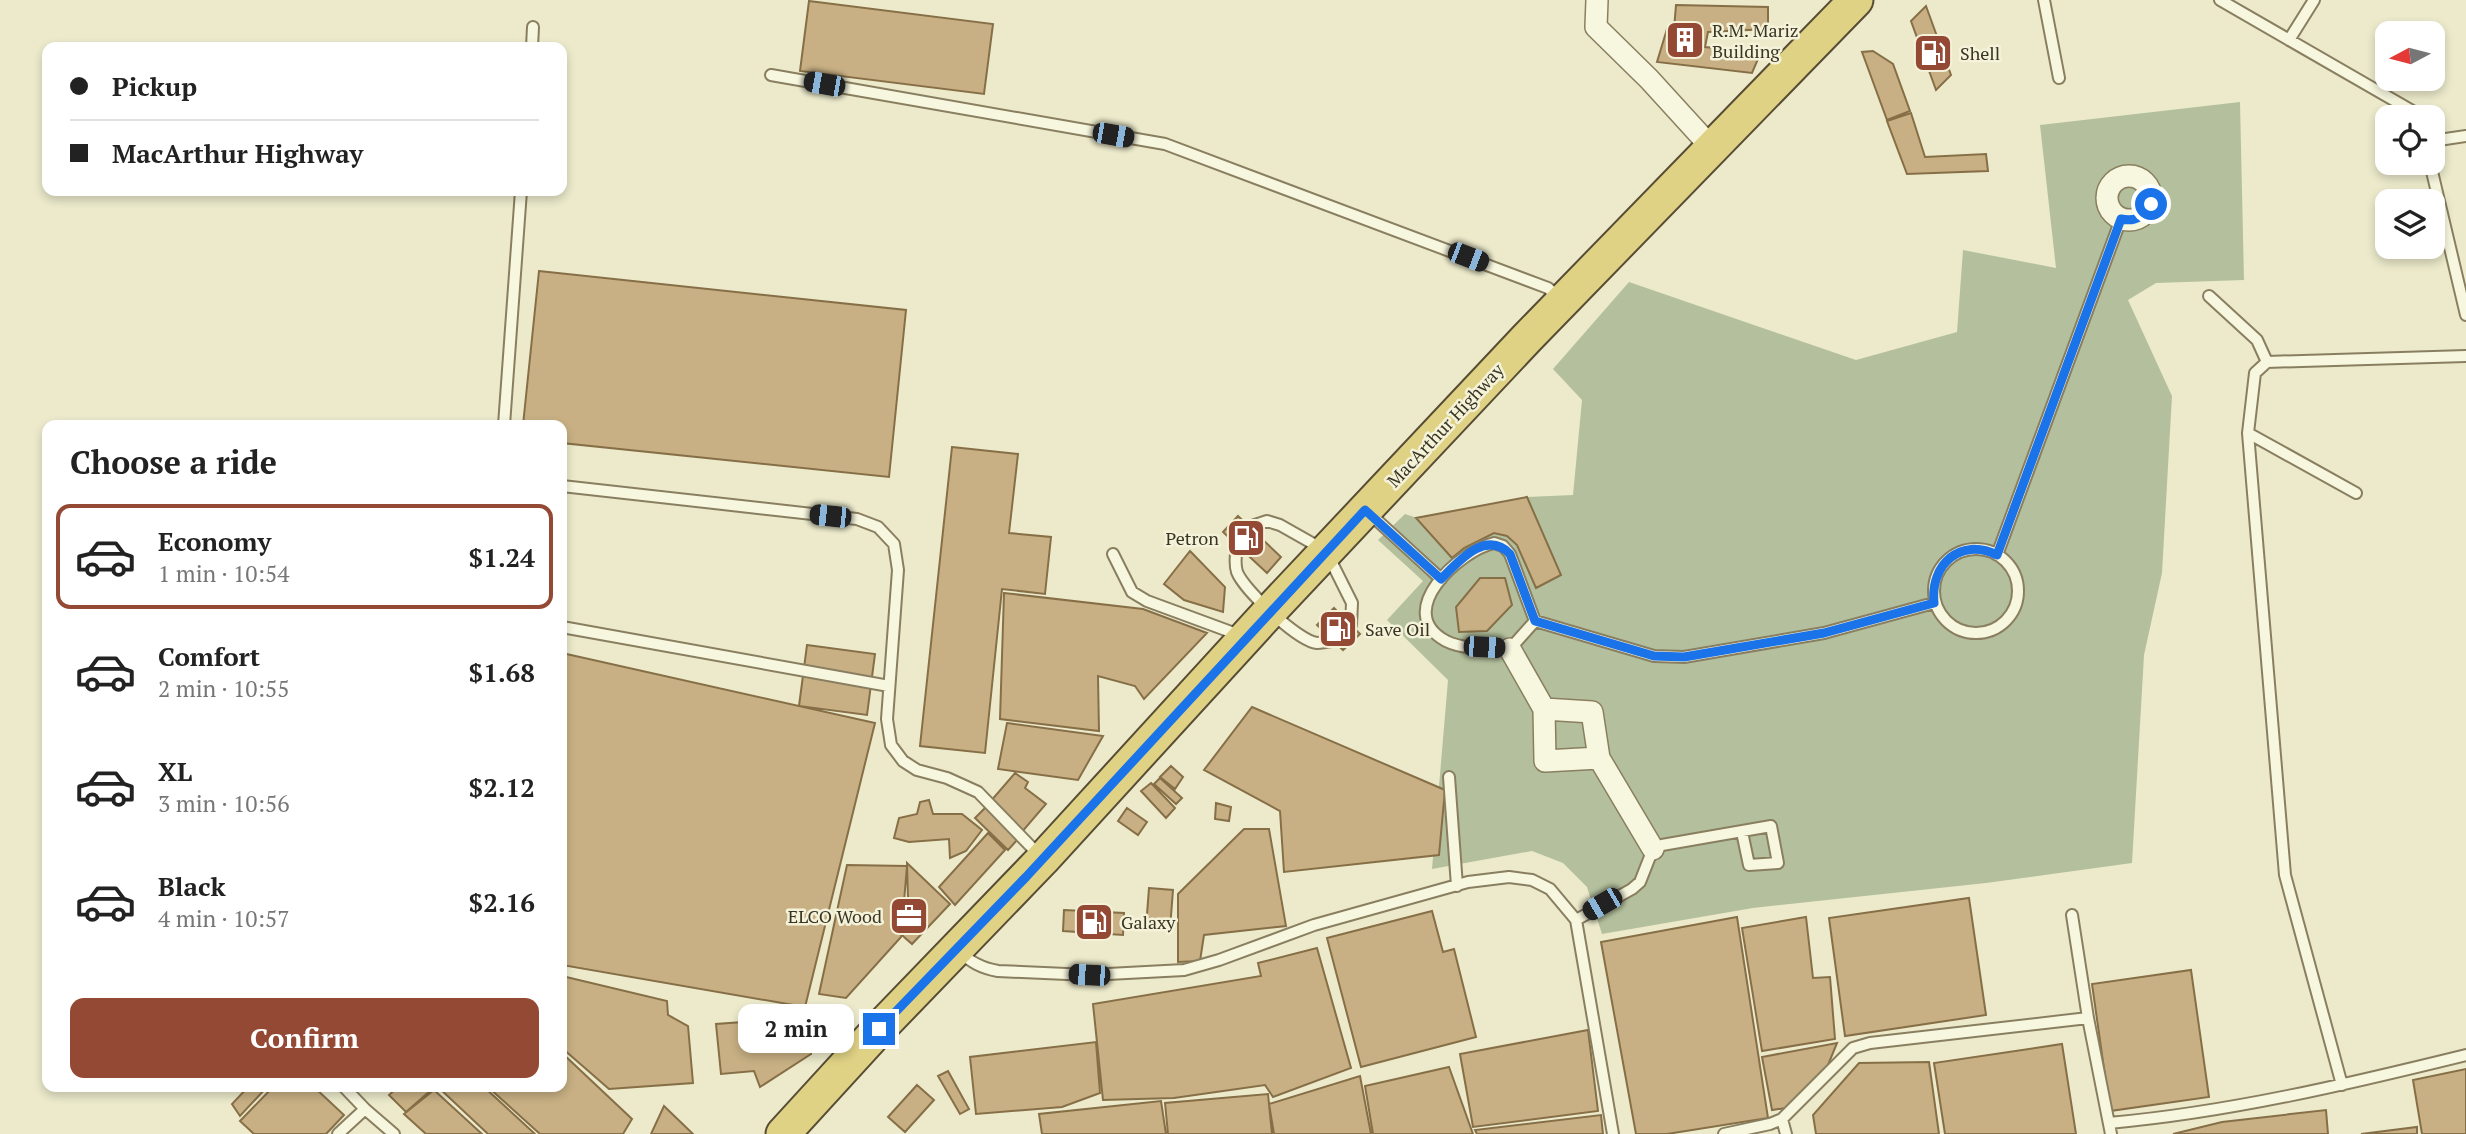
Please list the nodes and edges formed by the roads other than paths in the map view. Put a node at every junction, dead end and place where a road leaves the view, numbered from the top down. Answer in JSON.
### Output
{"nodes":[{"id":1,"x":1597,"y":0,"type":"edge"},
{"id":2,"x":1856,"y":0,"type":"edge"},
{"id":3,"x":2044,"y":0,"type":"edge"},
{"id":4,"x":2220,"y":0,"type":"edge"},
{"id":5,"x":2314,"y":0,"type":"edge"},
{"id":6,"x":533,"y":27,"type":"dead end"},
{"id":7,"x":2289,"y":40,"type":"junction"},
{"id":8,"x":532,"y":42,"type":"edge"},
{"id":9,"x":771,"y":75,"type":"dead end"},
{"id":10,"x":2059,"y":78,"type":"dead end"},
{"id":11,"x":2402,"y":105,"type":"edge"},
{"id":12,"x":2466,"y":136,"type":"edge"},
{"id":13,"x":2445,"y":139,"type":"edge"},
{"id":14,"x":1711,"y":147,"type":"junction"},
{"id":15,"x":2433,"y":175,"type":"edge"},
{"id":16,"x":521,"y":196,"type":"edge"},
{"id":17,"x":2121,"y":219,"type":"dead end"},
{"id":18,"x":2209,"y":296,"type":"dead end"},
{"id":19,"x":1562,"y":301,"type":"junction"},
{"id":20,"x":2466,"y":315,"type":"edge"},
{"id":21,"x":2466,"y":356,"type":"edge"},
{"id":22,"x":2267,"y":362,"type":"junction"},
{"id":23,"x":504,"y":420,"type":"edge"},
{"id":24,"x":2248,"y":433,"type":"junction"},
{"id":25,"x":567,"y":487,"type":"edge"},
{"id":26,"x":2356,"y":493,"type":"dead end"},
{"id":27,"x":1365,"y":510,"type":"junction"},
{"id":28,"x":1249,"y":527,"type":"dead end"},
{"id":29,"x":1237,"y":545,"type":"dead end"},
{"id":30,"x":1326,"y":551,"type":"junction"},
{"id":31,"x":1113,"y":554,"type":"dead end"},
{"id":32,"x":1997,"y":555,"type":"junction"},
{"id":33,"x":1441,"y":579,"type":"junction"},
{"id":34,"x":1934,"y":603,"type":"junction"},
{"id":35,"x":1269,"y":612,"type":"junction"},
{"id":36,"x":1535,"y":621,"type":"junction"},
{"id":37,"x":1351,"y":625,"type":"dead end"},
{"id":38,"x":567,"y":628,"type":"edge"},
{"id":39,"x":1246,"y":638,"type":"junction"},
{"id":40,"x":1333,"y":640,"type":"dead end"},
{"id":41,"x":1510,"y":649,"type":"junction"},
{"id":42,"x":889,"y":686,"type":"junction"},
{"id":43,"x":1544,"y":709,"type":"junction"},
{"id":44,"x":1599,"y":758,"type":"junction"},
{"id":45,"x":1449,"y":777,"type":"dead end"},
{"id":46,"x":1742,"y":832,"type":"dead end"},
{"id":47,"x":1653,"y":849,"type":"junction"},
{"id":48,"x":1043,"y":859,"type":"junction"},
{"id":49,"x":1457,"y":886,"type":"junction"},
{"id":50,"x":2072,"y":915,"type":"dead end"},
{"id":51,"x":1576,"y":920,"type":"junction"},
{"id":52,"x":957,"y":951,"type":"junction"},
{"id":53,"x":2088,"y":1018,"type":"junction"},
{"id":54,"x":2466,"y":1055,"type":"edge"},
{"id":55,"x":2342,"y":1085,"type":"junction"},
{"id":56,"x":349,"y":1092,"type":"edge"},
{"id":57,"x":365,"y":1109,"type":"junction"},
{"id":58,"x":1782,"y":1119,"type":"junction"},
{"id":59,"x":2110,"y":1128,"type":"edge"},
{"id":60,"x":338,"y":1134,"type":"edge"},
{"id":61,"x":394,"y":1134,"type":"edge"},
{"id":62,"x":783,"y":1134,"type":"edge"},
{"id":63,"x":1613,"y":1134,"type":"edge"},
{"id":64,"x":1724,"y":1134,"type":"edge"},
{"id":65,"x":1786,"y":1134,"type":"edge"}],
"edges":[{"from":1,"to":14,"type":"street"},
{"from":2,"to":14,"type":"highway","name":"MacArthur Highway"},
{"from":3,"to":10,"type":"lane"},
{"from":4,"to":7,"type":"lane"},
{"from":5,"to":7,"type":"lane"},
{"from":6,"to":8,"type":"lane"},
{"from":7,"to":11,"type":"lane"},
{"from":9,"to":19,"type":"lane"},
{"from":12,"to":13,"type":"lane"},
{"from":14,"to":19,"type":"highway","name":"MacArthur Highway"},
{"from":15,"to":20,"type":"lane"},
{"from":16,"to":23,"type":"lane"},
{"from":17,"to":32,"type":"lane"},
{"from":18,"to":22,"type":"lane"},
{"from":19,"to":27,"type":"highway","name":"MacArthur Highway"},
{"from":21,"to":22,"type":"lane"},
{"from":22,"to":24,"type":"lane"},
{"from":24,"to":26,"type":"lane"},
{"from":24,"to":55,"type":"lane"},
{"from":25,"to":42,"type":"lane"},
{"from":27,"to":30,"type":"highway","name":"MacArthur Highway"},
{"from":27,"to":33,"type":"lane"},
{"from":28,"to":30,"type":"lane"},
{"from":29,"to":35,"type":"lane"},
{"from":30,"to":35,"type":"highway","name":"MacArthur Highway"},
{"from":30,"to":37,"type":"lane"},
{"from":31,"to":39,"type":"lane"},
{"from":32,"to":34,"type":"lane"},
{"from":32,"to":34,"type":"lane"},
{"from":33,"to":36,"type":"lane"},
{"from":33,"to":41,"type":"lane"},
{"from":34,"to":36,"type":"lane"},
{"from":35,"to":39,"type":"highway","name":"MacArthur Highway"},
{"from":35,"to":40,"type":"lane"},
{"from":36,"to":41,"type":"lane"},
{"from":38,"to":42,"type":"lane"},
{"from":39,"to":48,"type":"highway","name":"MacArthur Highway"},
{"from":41,"to":43,"type":"street"},
{"from":42,"to":48,"type":"lane"},
{"from":43,"to":44,"type":"street"},
{"from":43,"to":44,"type":"street"},
{"from":44,"to":47,"type":"street"},
{"from":45,"to":49,"type":"lane"},
{"from":46,"to":47,"type":"lane"},
{"from":47,"to":51,"type":"lane"},
{"from":48,"to":52,"type":"highway","name":"MacArthur Highway"},
{"from":49,"to":51,"type":"lane"},
{"from":49,"to":52,"type":"lane"},
{"from":50,"to":53,"type":"lane"},
{"from":51,"to":63,"type":"lane"},
{"from":52,"to":62,"type":"highway","name":"MacArthur Highway"},
{"from":53,"to":58,"type":"lane"},
{"from":53,"to":59,"type":"lane"},
{"from":54,"to":55,"type":"lane"},
{"from":55,"to":59,"type":"lane"},
{"from":56,"to":57,"type":"lane"},
{"from":57,"to":60,"type":"lane"},
{"from":57,"to":61,"type":"lane"},
{"from":58,"to":64,"type":"lane"},
{"from":58,"to":65,"type":"lane"}]}
